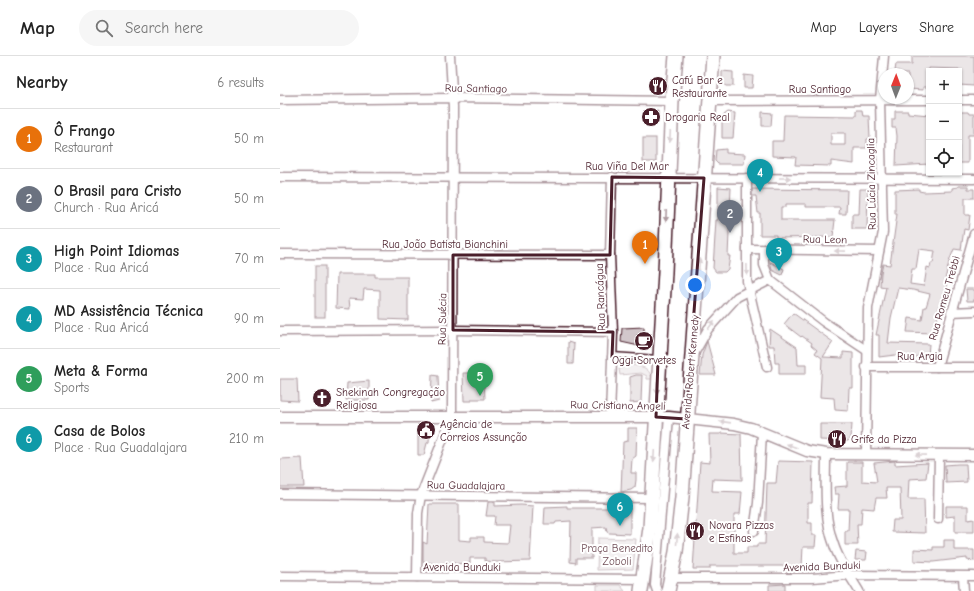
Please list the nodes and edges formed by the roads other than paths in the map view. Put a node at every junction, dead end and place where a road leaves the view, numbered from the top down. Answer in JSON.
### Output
{"nodes":[{"id":1,"x":450,"y":56,"type":"edge"},
{"id":2,"x":676,"y":56,"type":"edge"},
{"id":3,"x":713,"y":56,"type":"edge"},
{"id":4,"x":884,"y":56,"type":"edge"},
{"id":5,"x":883,"y":68,"type":"edge"},
{"id":6,"x":452,"y":98,"type":"junction"},
{"id":7,"x":280,"y":100,"type":"edge"},
{"id":8,"x":711,"y":100,"type":"junction"},
{"id":9,"x":878,"y":100,"type":"edge"},
{"id":10,"x":914,"y":100,"type":"edge"},
{"id":11,"x":926,"y":100,"type":"edge"},
{"id":12,"x":962,"y":100,"type":"edge"},
{"id":13,"x":974,"y":100,"type":"edge"},
{"id":14,"x":672,"y":101,"type":"junction"},
{"id":15,"x":880,"y":104,"type":"edge"},
{"id":16,"x":280,"y":177,"type":"edge"},
{"id":17,"x":612,"y":177,"type":"junction"},
{"id":18,"x":668,"y":177,"type":"junction"},
{"id":19,"x":453,"y":178,"type":"junction"},
{"id":20,"x":704,"y":178,"type":"junction"},
{"id":21,"x":747,"y":178,"type":"junction"},
{"id":22,"x":882,"y":178,"type":"junction"},
{"id":23,"x":974,"y":179,"type":"edge"},
{"id":24,"x":974,"y":234,"type":"edge"},
{"id":25,"x":747,"y":249,"type":"junction"},
{"id":26,"x":764,"y":249,"type":"junction"},
{"id":27,"x":879,"y":251,"type":"junction"},
{"id":28,"x":280,"y":254,"type":"edge"},
{"id":29,"x":453,"y":255,"type":"junction"},
{"id":30,"x":610,"y":255,"type":"junction"},
{"id":31,"x":970,"y":258,"type":"edge"},
{"id":32,"x":770,"y":280,"type":"junction"},
{"id":33,"x":749,"y":291,"type":"junction"},
{"id":34,"x":974,"y":311,"type":"edge"},
{"id":35,"x":951,"y":312,"type":"junction"},
{"id":36,"x":453,"y":330,"type":"junction"},
{"id":37,"x":280,"y":331,"type":"edge"},
{"id":38,"x":612,"y":332,"type":"junction"},
{"id":39,"x":866,"y":350,"type":"junction"},
{"id":40,"x":612,"y":357,"type":"junction"},
{"id":41,"x":691,"y":359,"type":"junction"},
{"id":42,"x":658,"y":360,"type":"junction"},
{"id":43,"x":974,"y":366,"type":"edge"},
{"id":44,"x":866,"y":367,"type":"junction"},
{"id":45,"x":937,"y":367,"type":"junction"},
{"id":46,"x":766,"y":368,"type":"dead end"},
{"id":47,"x":280,"y":416,"type":"edge"},
{"id":48,"x":452,"y":416,"type":"junction"},
{"id":49,"x":610,"y":417,"type":"junction"},
{"id":50,"x":656,"y":417,"type":"junction"},
{"id":51,"x":669,"y":417,"type":"junction"},
{"id":52,"x":686,"y":419,"type":"junction"},
{"id":53,"x":762,"y":433,"type":"junction"},
{"id":54,"x":826,"y":454,"type":"junction"},
{"id":55,"x":866,"y":454,"type":"junction"},
{"id":56,"x":939,"y":455,"type":"junction"},
{"id":57,"x":974,"y":455,"type":"edge"},
{"id":58,"x":280,"y":494,"type":"edge"},
{"id":59,"x":421,"y":495,"type":"junction"},
{"id":60,"x":652,"y":498,"type":"junction"},
{"id":61,"x":938,"y":520,"type":"dead end"},
{"id":62,"x":754,"y":531,"type":"dead end"},
{"id":63,"x":849,"y":574,"type":"junction"},
{"id":64,"x":280,"y":576,"type":"edge"},
{"id":65,"x":963,"y":576,"type":"junction"},
{"id":66,"x":974,"y":576,"type":"edge"},
{"id":67,"x":418,"y":577,"type":"junction"},
{"id":68,"x":671,"y":578,"type":"junction"},
{"id":69,"x":642,"y":585,"type":"edge"},
{"id":70,"x":657,"y":591,"type":"edge"},
{"id":71,"x":668,"y":591,"type":"edge"},
{"id":72,"x":859,"y":591,"type":"edge"},
{"id":73,"x":964,"y":591,"type":"edge"}],
"edges":[{"from":1,"to":6,"type":"street","name":"Rua Suécia"},
{"from":2,"to":14,"type":"main road"},
{"from":3,"to":8,"type":"main road","name":"Avenida Robert Kennedy"},
{"from":4,"to":5,"type":"street","name":"Rua Lúcia Zincaglia"},
{"from":6,"to":7,"type":"street","name":"Rua Santiago"},
{"from":6,"to":14,"type":"street","name":"Rua Santiago"},
{"from":6,"to":19,"type":"street","name":"Rua Suécia"},
{"from":8,"to":9,"type":"street","name":"Rua Santiago"},
{"from":8,"to":20,"type":"main road","name":"Avenida Robert Kennedy"},
{"from":10,"to":11,"type":"street","name":"Rua Santiago"},
{"from":12,"to":13,"type":"street"},
{"from":14,"to":18,"type":"main road","one_way":true},
{"from":15,"to":22,"type":"street","name":"Rua Lúcia Zincaglia"},
{"from":16,"to":19,"type":"street","name":"Rua Viña Del Mar"},
{"from":17,"to":18,"type":"street","name":"Rua Viña Del Mar"},
{"from":17,"to":19,"type":"street","name":"Rua Viña Del Mar"},
{"from":17,"to":30,"type":"street","name":"Rua Rancágua"},
{"from":18,"to":20,"type":"street","name":"Rua Viña Del Mar"},
{"from":18,"to":42,"type":"main road","one_way":true},
{"from":19,"to":29,"type":"street","name":"Rua Suécia"},
{"from":20,"to":21,"type":"street","name":"Rua Viña Del Mar"},
{"from":41,"to":20,"type":"main road","name":"Avenida Robert Kennedy","one_way":true},
{"from":21,"to":22,"type":"street","name":"Rua Viña Del Mar","one_way":true},
{"from":21,"to":25,"type":"street"},
{"from":22,"to":23,"type":"street","name":"Rua Viña Del Mar"},
{"from":22,"to":27,"type":"street","name":"Rua Lúcia Zincaglia"},
{"from":24,"to":31,"type":"street","name":"Rua Romeu Trebbi"},
{"from":25,"to":26,"type":"street","name":"Rua Leon"},
{"from":25,"to":33,"type":"street","one_way":true},
{"from":27,"to":26,"type":"street","name":"Rua Leon","one_way":true},
{"from":26,"to":32,"type":"street"},
{"from":27,"to":39,"type":"street","name":"Rua Lúcia Zincaglia"},
{"from":28,"to":29,"type":"street","name":"Rua João Batista Bianchini"},
{"from":29,"to":30,"type":"street","name":"Rua João Batista Bianchini"},
{"from":29,"to":36,"type":"street","name":"Rua Suécia"},
{"from":30,"to":38,"type":"street","name":"Rua Rancágua"},
{"from":31,"to":35,"type":"street","name":"Rua Romeu Trebbi"},
{"from":32,"to":33,"type":"street"},
{"from":32,"to":39,"type":"street"},
{"from":41,"to":33,"type":"street","one_way":true},
{"from":33,"to":46,"type":"street"},
{"from":34,"to":35,"type":"street"},
{"from":35,"to":45,"type":"street","name":"Rua Romeu Trebbi"},
{"from":36,"to":37,"type":"street"},
{"from":36,"to":38,"type":"street"},
{"from":36,"to":48,"type":"street","name":"Rua Suécia"},
{"from":38,"to":40,"type":"street","name":"Rua Rancágua"},
{"from":39,"to":44,"type":"street","name":"Rua Lúcia Zincaglia"},
{"from":40,"to":42,"type":"street"},
{"from":40,"to":49,"type":"street","name":"Rua Rancágua"},
{"from":41,"to":52,"type":"main road","name":"Avenida Robert Kennedy"},
{"from":42,"to":50,"type":"main road","one_way":true},
{"from":43,"to":45,"type":"street","name":"Rua Argia"},
{"from":44,"to":45,"type":"street","name":"Rua Argia"},
{"from":44,"to":55,"type":"street","name":"Rua Lúcia Zincaglia"},
{"from":47,"to":48,"type":"street","name":"Rua Cristiano Angeli"},
{"from":48,"to":49,"type":"street","name":"Rua Cristiano Angeli"},
{"from":48,"to":59,"type":"street","name":"Rua Suécia"},
{"from":49,"to":50,"type":"street","name":"Rua Cristiano Angeli"},
{"from":50,"to":51,"type":"street","name":"Rua Cristiano Angeli"},
{"from":50,"to":60,"type":"main road","one_way":true},
{"from":51,"to":52,"type":"street","name":"Rua Cristiano Angeli"},
{"from":51,"to":70,"type":"street","name":"Avenida Robert Kennedy"},
{"from":53,"to":52,"type":"street","name":"Rua Cristiano Angeli","one_way":true},
{"from":68,"to":52,"type":"main road","name":"Avenida Robert Kennedy","one_way":true},
{"from":54,"to":53,"type":"street","name":"Rua Cristiano Angeli","one_way":true},
{"from":53,"to":62,"type":"street"},
{"from":54,"to":55,"type":"street","name":"Rua Cristiano Angeli"},
{"from":54,"to":63,"type":"street"},
{"from":56,"to":55,"type":"street","name":"Rua Cristiano Angeli","one_way":true},
{"from":56,"to":57,"type":"street","name":"Rua Cristiano Angeli"},
{"from":56,"to":61,"type":"street"},
{"from":58,"to":59,"type":"street","name":"Rua Guadalajara"},
{"from":59,"to":60,"type":"street","name":"Rua Guadalajara"},
{"from":59,"to":67,"type":"street","name":"Rua Suécia"},
{"from":60,"to":69,"type":"main road"},
{"from":63,"to":65,"type":"street","name":"Avenida Bunduki"},
{"from":63,"to":68,"type":"street","name":"Avenida Bunduki"},
{"from":63,"to":72,"type":"street"},
{"from":64,"to":67,"type":"street","name":"Avenida Bunduki"},
{"from":65,"to":66,"type":"street","name":"Avenida Bunduki"},
{"from":65,"to":73,"type":"street"},
{"from":67,"to":69,"type":"street","name":"Avenida Bunduki"},
{"from":68,"to":71,"type":"main road","name":"Avenida Robert Kennedy"}]}
